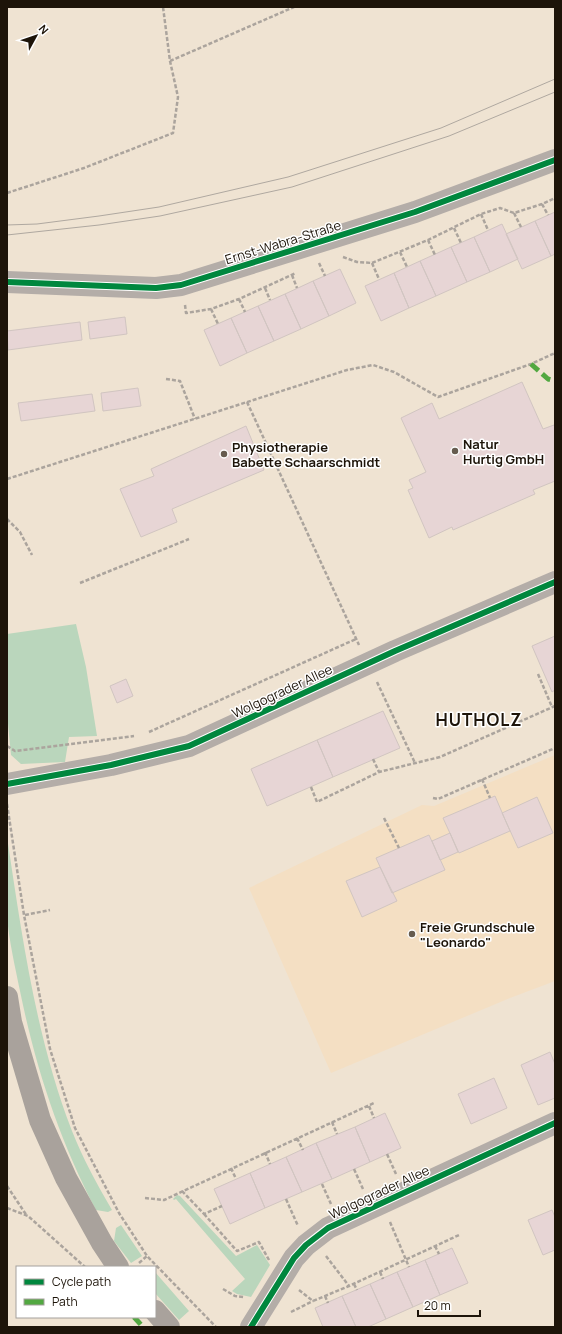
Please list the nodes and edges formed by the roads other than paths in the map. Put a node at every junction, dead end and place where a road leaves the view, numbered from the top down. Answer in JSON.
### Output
{"nodes":[{"id":1,"x":555,"y":160,"type":"edge"},
{"id":2,"x":7,"y":282,"type":"edge"},
{"id":3,"x":555,"y":582,"type":"edge"},
{"id":4,"x":7,"y":784,"type":"edge"},
{"id":5,"x":7,"y":997,"type":"edge"},
{"id":6,"x":555,"y":1123,"type":"edge"},
{"id":7,"x":117,"y":1266,"type":"edge"},
{"id":8,"x":156,"y":1312,"type":"edge"},
{"id":9,"x":169,"y":1327,"type":"edge"},
{"id":10,"x":251,"y":1327,"type":"edge"}],
"edges":[{"from":1,"to":2,"type":"street","name":"Ernst-Wabra-Straße"},
{"from":3,"to":4,"type":"street","name":"Wolgograder Allee"},
{"from":5,"to":7,"type":"main road"},
{"from":6,"to":10,"type":"street","name":"Wolgograder Allee"},
{"from":8,"to":9,"type":"main road"}]}
